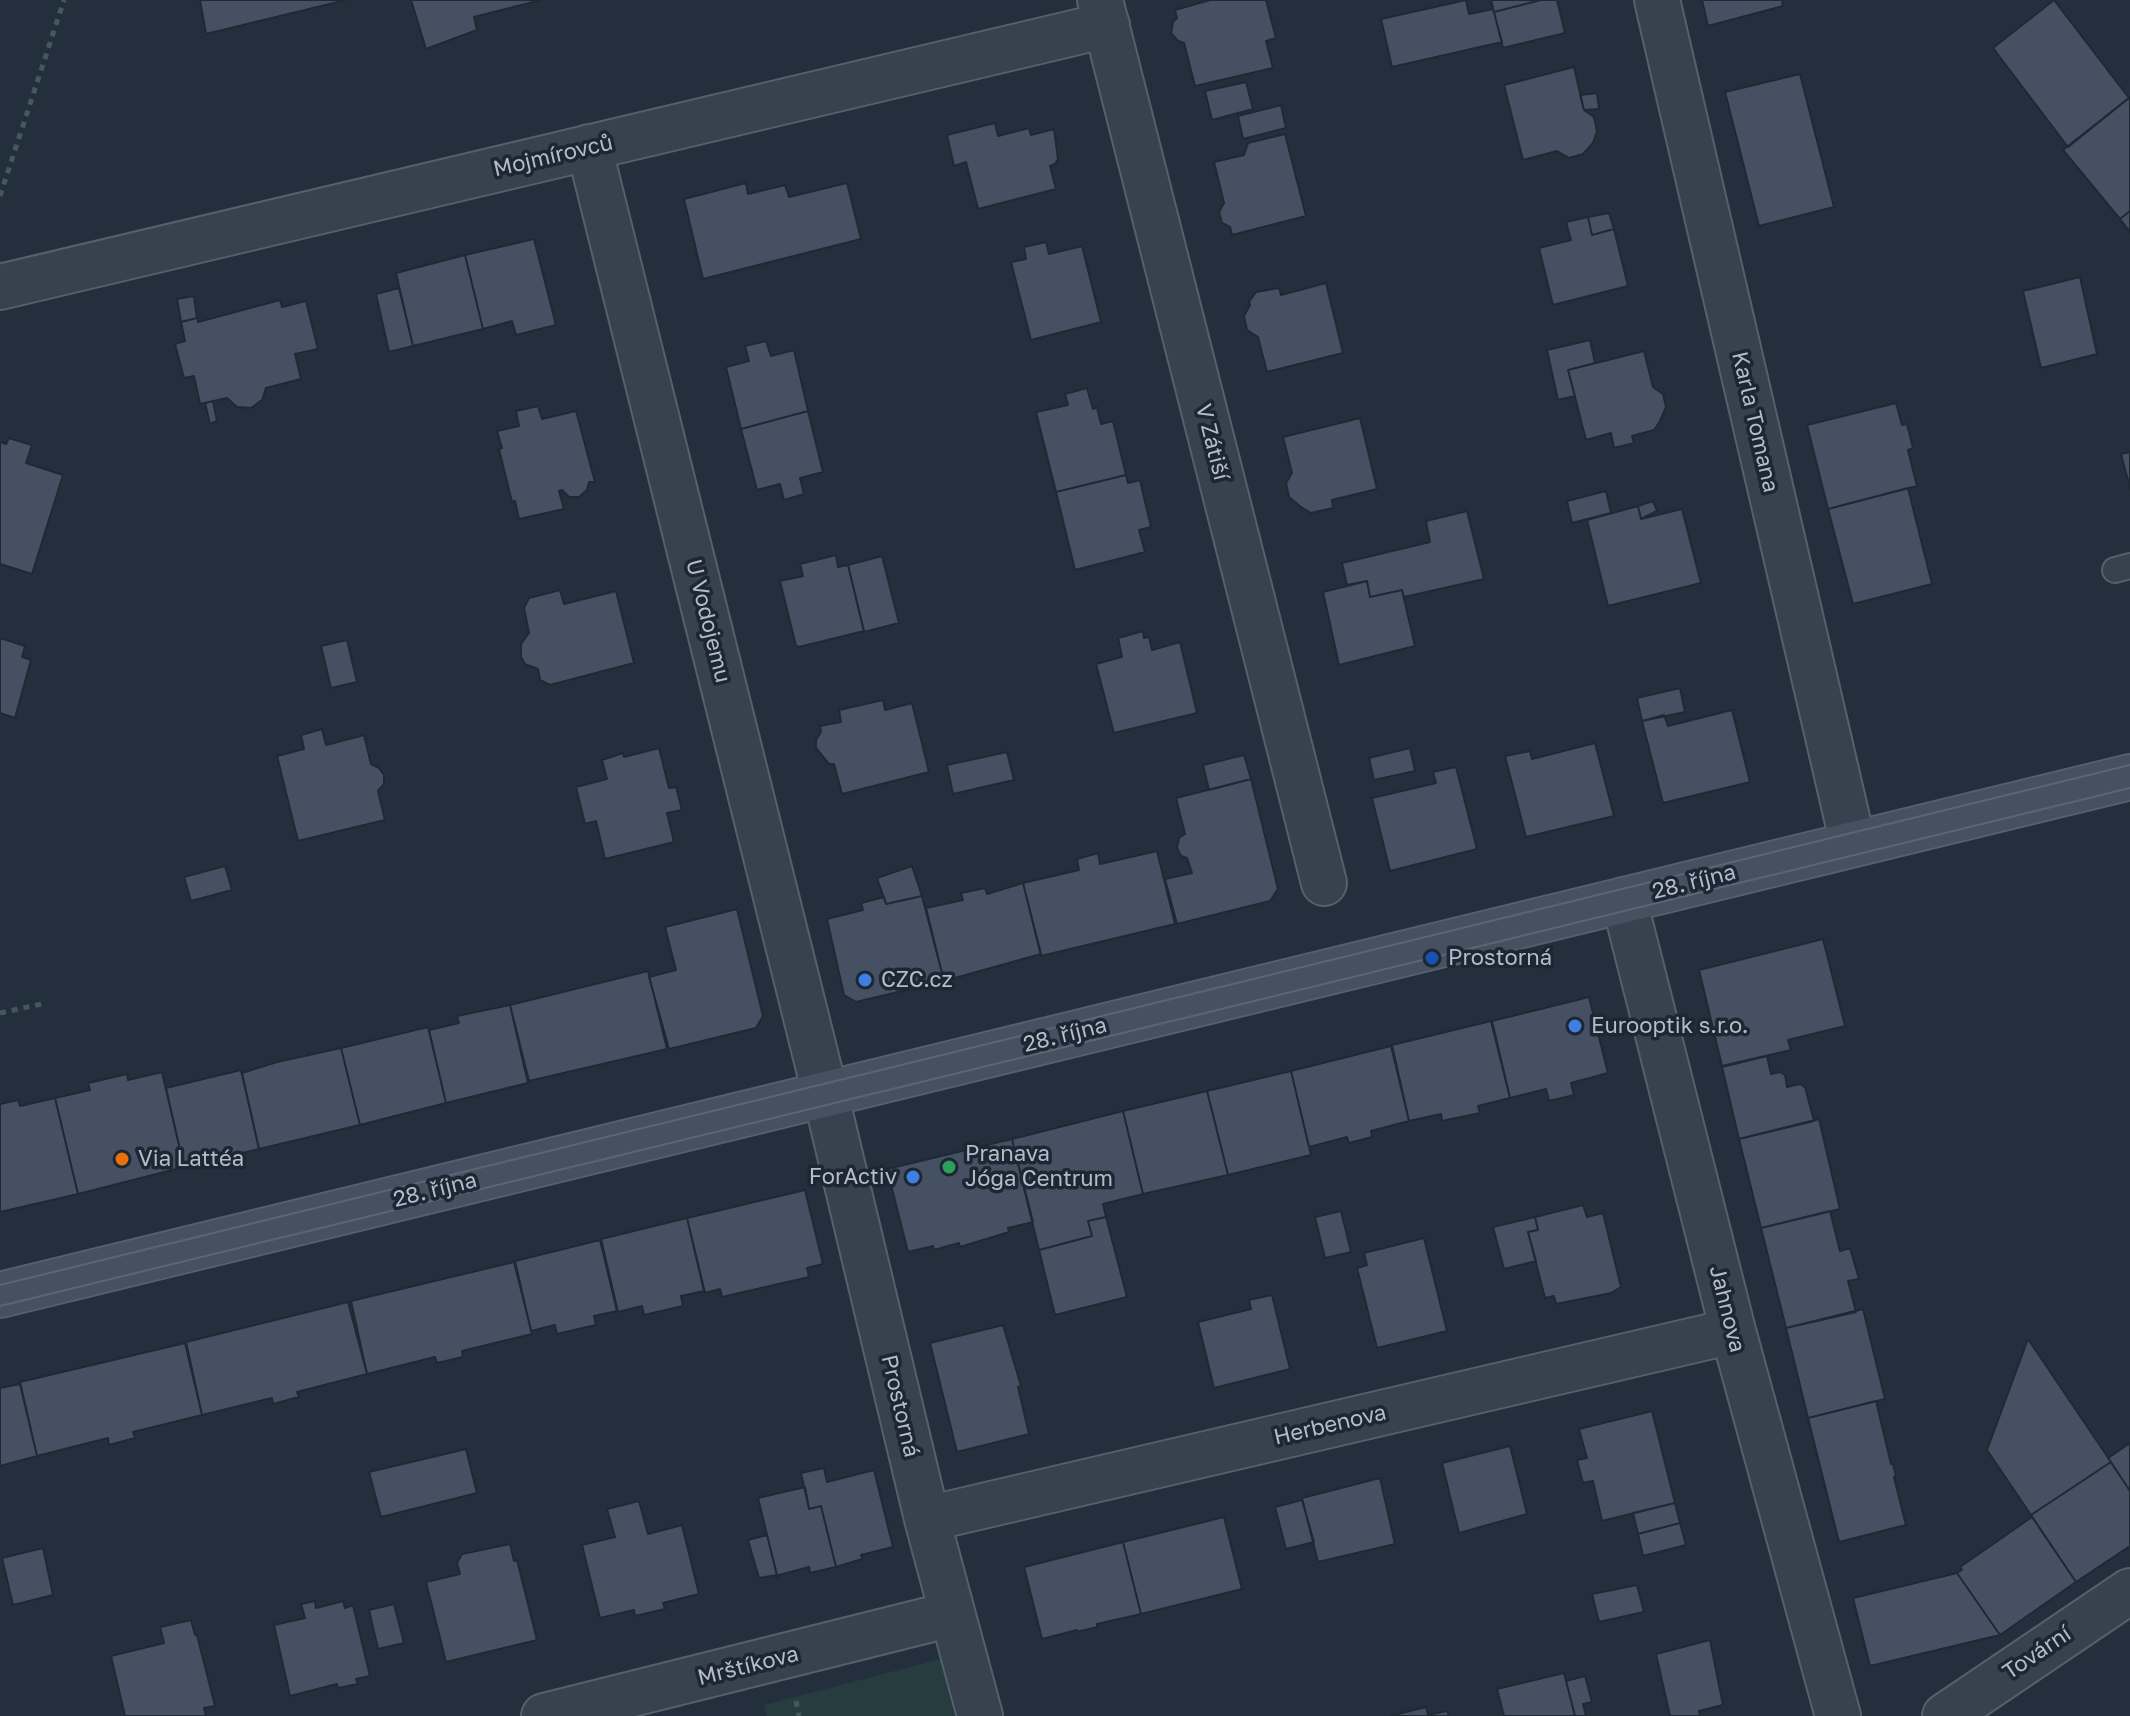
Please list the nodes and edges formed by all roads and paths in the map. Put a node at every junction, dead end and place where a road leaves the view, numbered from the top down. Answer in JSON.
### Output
{"nodes":[{"id":1,"x":64,"y":0,"type":"edge"},
{"id":2,"x":1657,"y":0,"type":"edge"},
{"id":3,"x":1104,"y":12,"type":"edge"},
{"id":4,"x":589,"y":147,"type":"junction"},
{"id":5,"x":0,"y":196,"type":"edge"},
{"id":6,"x":0,"y":287,"type":"edge"},
{"id":7,"x":2130,"y":777,"type":"edge"},
{"id":8,"x":1853,"y":844,"type":"junction"},
{"id":9,"x":1324,"y":883,"type":"dead end"},
{"id":10,"x":1624,"y":900,"type":"junction"},
{"id":11,"x":46,"y":1003,"type":"dead end"},
{"id":12,"x":0,"y":1013,"type":"edge"},
{"id":13,"x":826,"y":1095,"type":"junction"},
{"id":14,"x":0,"y":1295,"type":"edge"},
{"id":15,"x":1733,"y":1331,"type":"junction"},
{"id":16,"x":927,"y":1519,"type":"junction"},
{"id":17,"x":2130,"y":1591,"type":"edge"},
{"id":18,"x":952,"y":1614,"type":"junction"},
{"id":19,"x":544,"y":1716,"type":"edge"},
{"id":20,"x":980,"y":1716,"type":"edge"},
{"id":21,"x":1838,"y":1716,"type":"edge"},
{"id":22,"x":1945,"y":1716,"type":"edge"}],
"edges":[{"from":1,"to":5,"type":"path"},
{"from":2,"to":8,"type":"street","name":"Karla Tomana"},
{"from":3,"to":4,"type":"street","name":"Mojmírovců"},
{"from":3,"to":9,"type":"street","name":"V Zátiší"},
{"from":4,"to":6,"type":"street","name":"Mojmírovců"},
{"from":4,"to":13,"type":"street","name":"U Vodojemu"},
{"from":7,"to":8,"type":"main road","name":"28. října"},
{"from":8,"to":10,"type":"main road","name":"28. října"},
{"from":10,"to":13,"type":"main road","name":"28. října"},
{"from":10,"to":15,"type":"street","name":"Jahnova"},
{"from":11,"to":12,"type":"path"},
{"from":13,"to":14,"type":"main road","name":"28. října"},
{"from":13,"to":16,"type":"street","name":"Prostorná"},
{"from":15,"to":16,"type":"street","name":"Herbenova"},
{"from":15,"to":21,"type":"street","name":"Jahnova"},
{"from":16,"to":18,"type":"street","name":"Prostorná"},
{"from":17,"to":22,"type":"street","name":"Tovární"},
{"from":18,"to":19,"type":"street","name":"Mrštíkova"},
{"from":18,"to":20,"type":"street","name":"Prostorná"}]}
